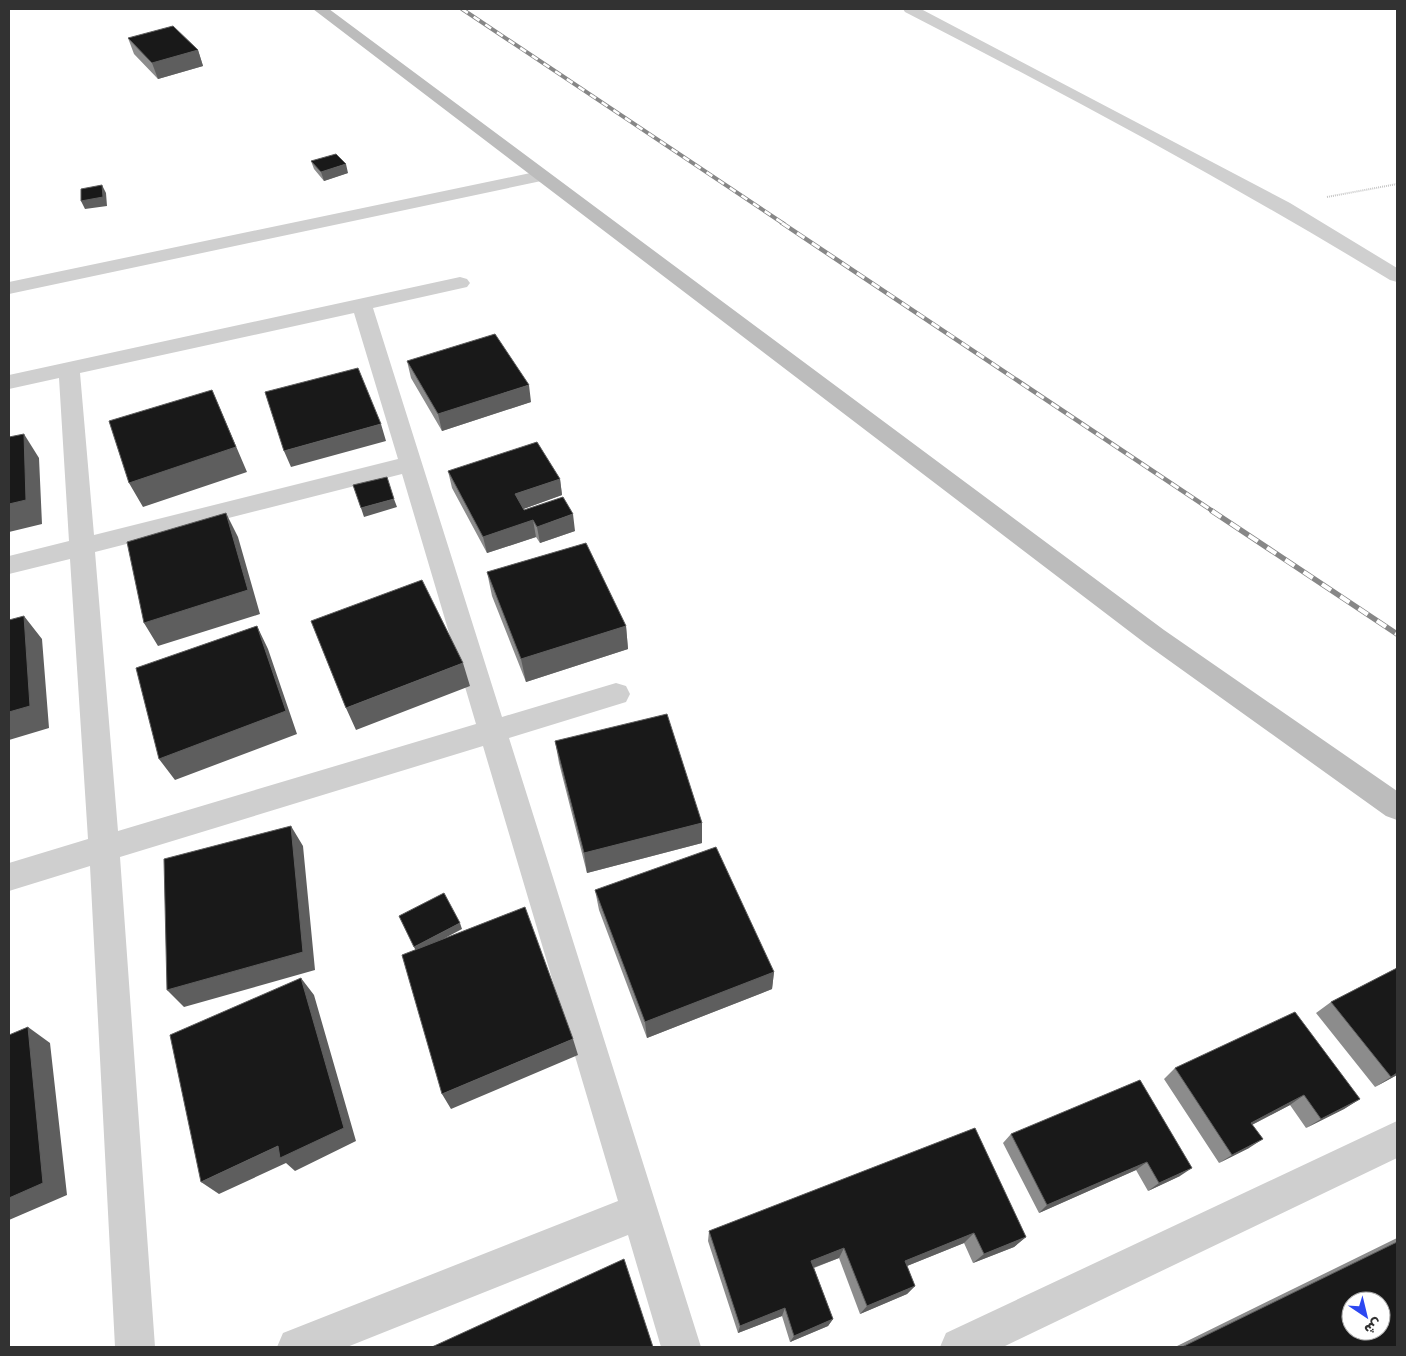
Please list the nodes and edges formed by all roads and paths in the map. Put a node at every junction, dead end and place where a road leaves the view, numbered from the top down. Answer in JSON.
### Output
{"nodes":[{"id":1,"x":320,"y":9,"type":"edge"},
{"id":2,"x":910,"y":9,"type":"edge"},
{"id":3,"x":540,"y":176,"type":"junction"},
{"id":4,"x":1397,"y":184,"type":"edge"},
{"id":5,"x":1283,"y":208,"type":"junction"},
{"id":6,"x":1397,"y":276,"type":"edge"},
{"id":7,"x":460,"y":283,"type":"dead end"},
{"id":8,"x":9,"y":288,"type":"edge"},
{"id":9,"x":362,"y":305,"type":"junction"},
{"id":10,"x":69,"y":369,"type":"junction"},
{"id":11,"x":9,"y":382,"type":"edge"},
{"id":12,"x":411,"y":464,"type":"junction"},
{"id":13,"x":81,"y":547,"type":"junction"},
{"id":14,"x":9,"y":565,"type":"edge"},
{"id":15,"x":616,"y":694,"type":"dead end"},
{"id":16,"x":492,"y":731,"type":"junction"},
{"id":17,"x":1397,"y":807,"type":"edge"},
{"id":18,"x":104,"y":848,"type":"junction"},
{"id":19,"x":9,"y":877,"type":"edge"},
{"id":20,"x":1397,"y":1139,"type":"edge"},
{"id":21,"x":638,"y":1212,"type":"junction"},
{"id":22,"x":135,"y":1347,"type":"edge"},
{"id":23,"x":296,"y":1347,"type":"edge"},
{"id":24,"x":680,"y":1347,"type":"edge"},
{"id":25,"x":960,"y":1347,"type":"edge"}],
"edges":[{"from":1,"to":3,"type":"main road"},
{"from":2,"to":5,"type":"street"},
{"from":3,"to":8,"type":"street"},
{"from":3,"to":17,"type":"main road"},
{"from":4,"to":5,"type":"path"},
{"from":5,"to":6,"type":"street"},
{"from":7,"to":9,"type":"street"},
{"from":9,"to":10,"type":"street"},
{"from":9,"to":12,"type":"street"},
{"from":10,"to":11,"type":"street"},
{"from":10,"to":13,"type":"street"},
{"from":12,"to":13,"type":"street"},
{"from":12,"to":16,"type":"street"},
{"from":13,"to":14,"type":"street"},
{"from":13,"to":18,"type":"street"},
{"from":15,"to":16,"type":"street"},
{"from":16,"to":18,"type":"street"},
{"from":16,"to":21,"type":"street"},
{"from":18,"to":19,"type":"street"},
{"from":18,"to":22,"type":"street"},
{"from":20,"to":25,"type":"street"},
{"from":21,"to":23,"type":"street"},
{"from":21,"to":24,"type":"street"}]}
